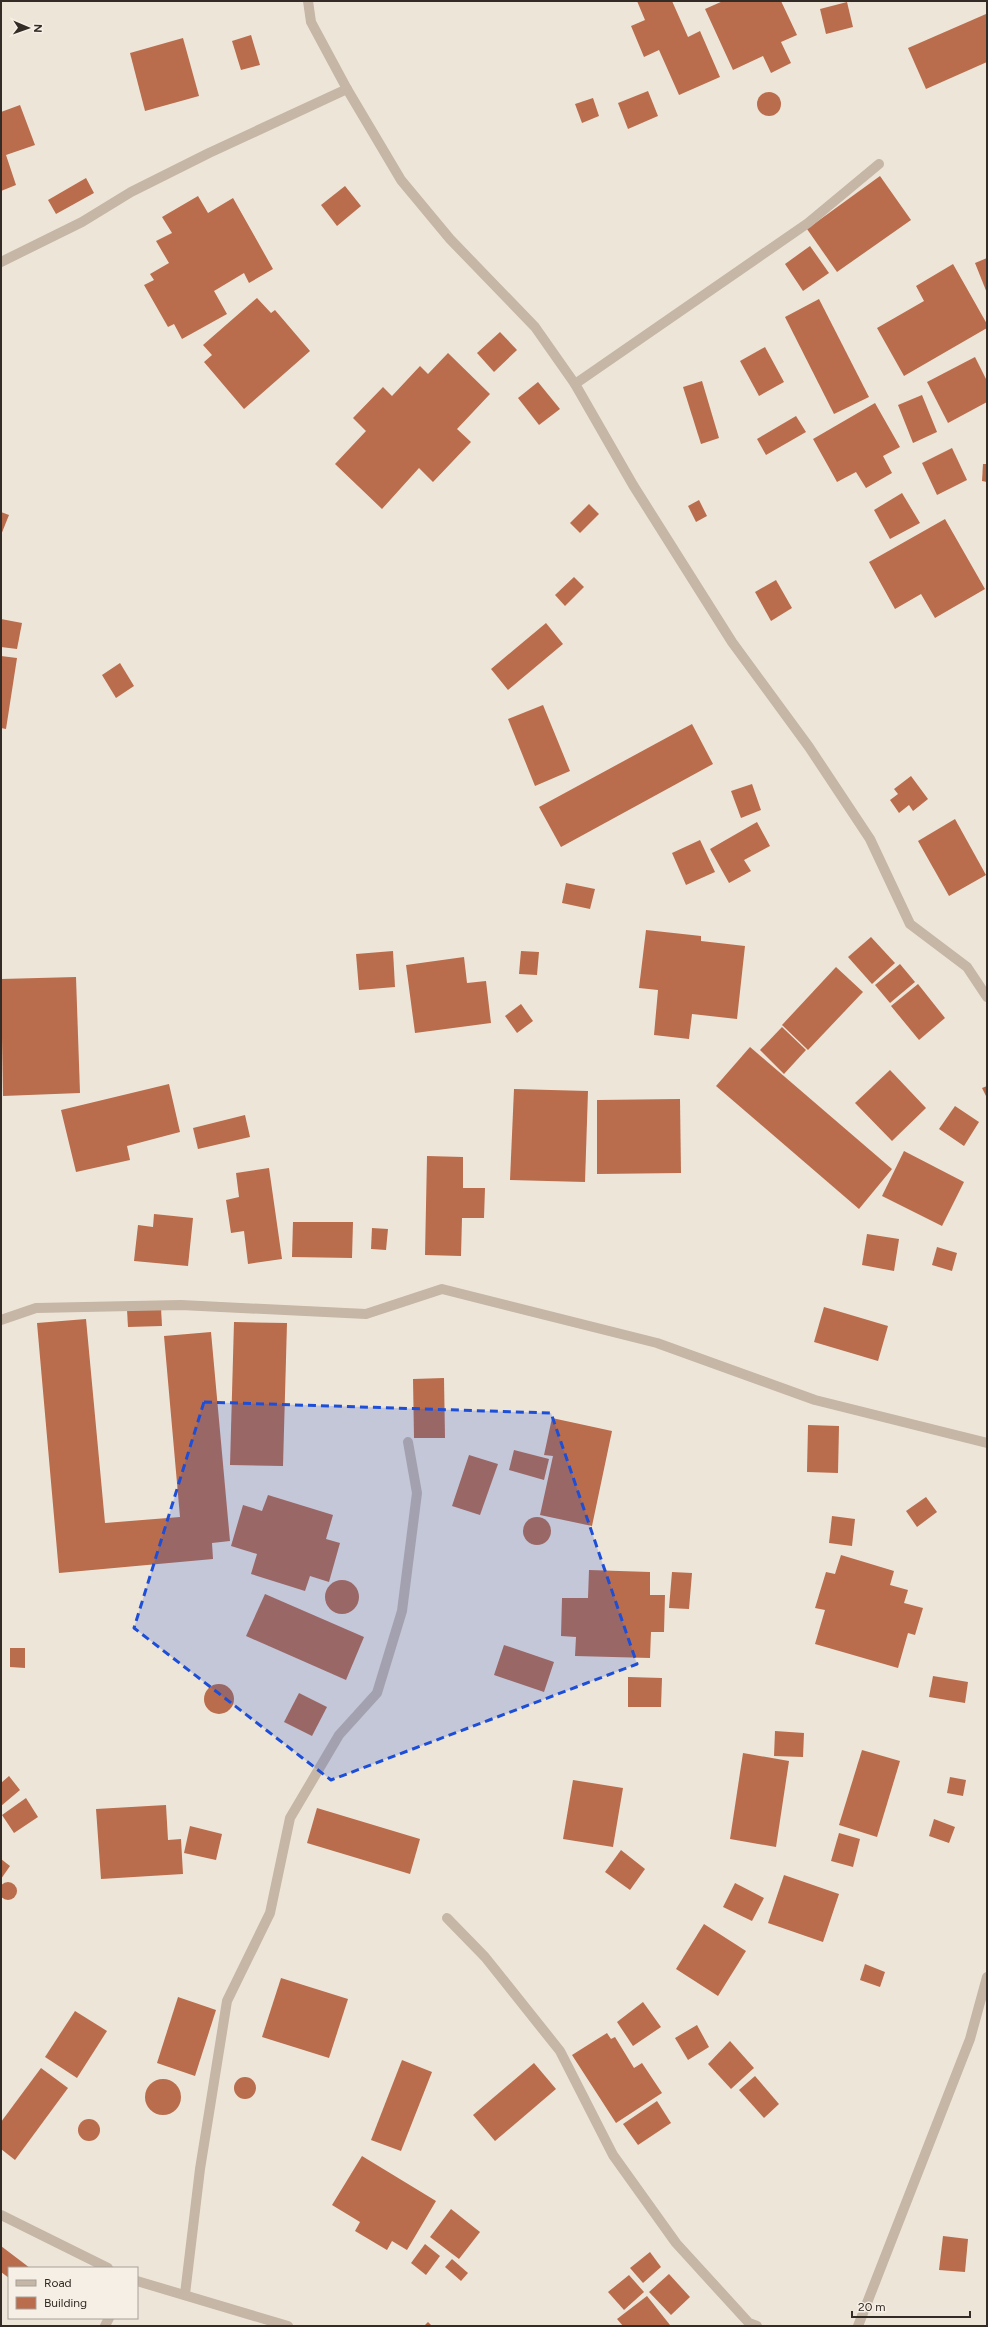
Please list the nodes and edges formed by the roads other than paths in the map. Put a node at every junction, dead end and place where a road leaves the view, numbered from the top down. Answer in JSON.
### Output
{"nodes":[{"id":1,"x":308,"y":1,"type":"edge"},
{"id":2,"x":347,"y":89,"type":"junction"},
{"id":3,"x":879,"y":164,"type":"dead end"},
{"id":4,"x":1,"y":262,"type":"edge"},
{"id":5,"x":575,"y":384,"type":"junction"},
{"id":6,"x":987,"y":996,"type":"edge"},
{"id":7,"x":1,"y":1320,"type":"edge"},
{"id":8,"x":408,"y":1442,"type":"dead end"},
{"id":9,"x":987,"y":1444,"type":"edge"},
{"id":10,"x":447,"y":1918,"type":"dead end"},
{"id":11,"x":987,"y":1977,"type":"edge"},
{"id":12,"x":1,"y":2215,"type":"edge"},
{"id":13,"x":106,"y":2267,"type":"edge"},
{"id":14,"x":138,"y":2281,"type":"edge"},
{"id":15,"x":185,"y":2294,"type":"junction"},
{"id":16,"x":288,"y":2326,"type":"edge"},
{"id":17,"x":757,"y":2326,"type":"edge"},
{"id":18,"x":858,"y":2326,"type":"edge"}],
"edges":[{"from":1,"to":2,"type":"street"},
{"from":2,"to":4,"type":"street"},
{"from":2,"to":5,"type":"street"},
{"from":3,"to":5,"type":"street"},
{"from":5,"to":6,"type":"street"},
{"from":7,"to":9,"type":"street"},
{"from":8,"to":15,"type":"street"},
{"from":10,"to":17,"type":"street"},
{"from":11,"to":18,"type":"street"},
{"from":12,"to":13,"type":"street"},
{"from":14,"to":15,"type":"street"},
{"from":15,"to":16,"type":"street"}]}
